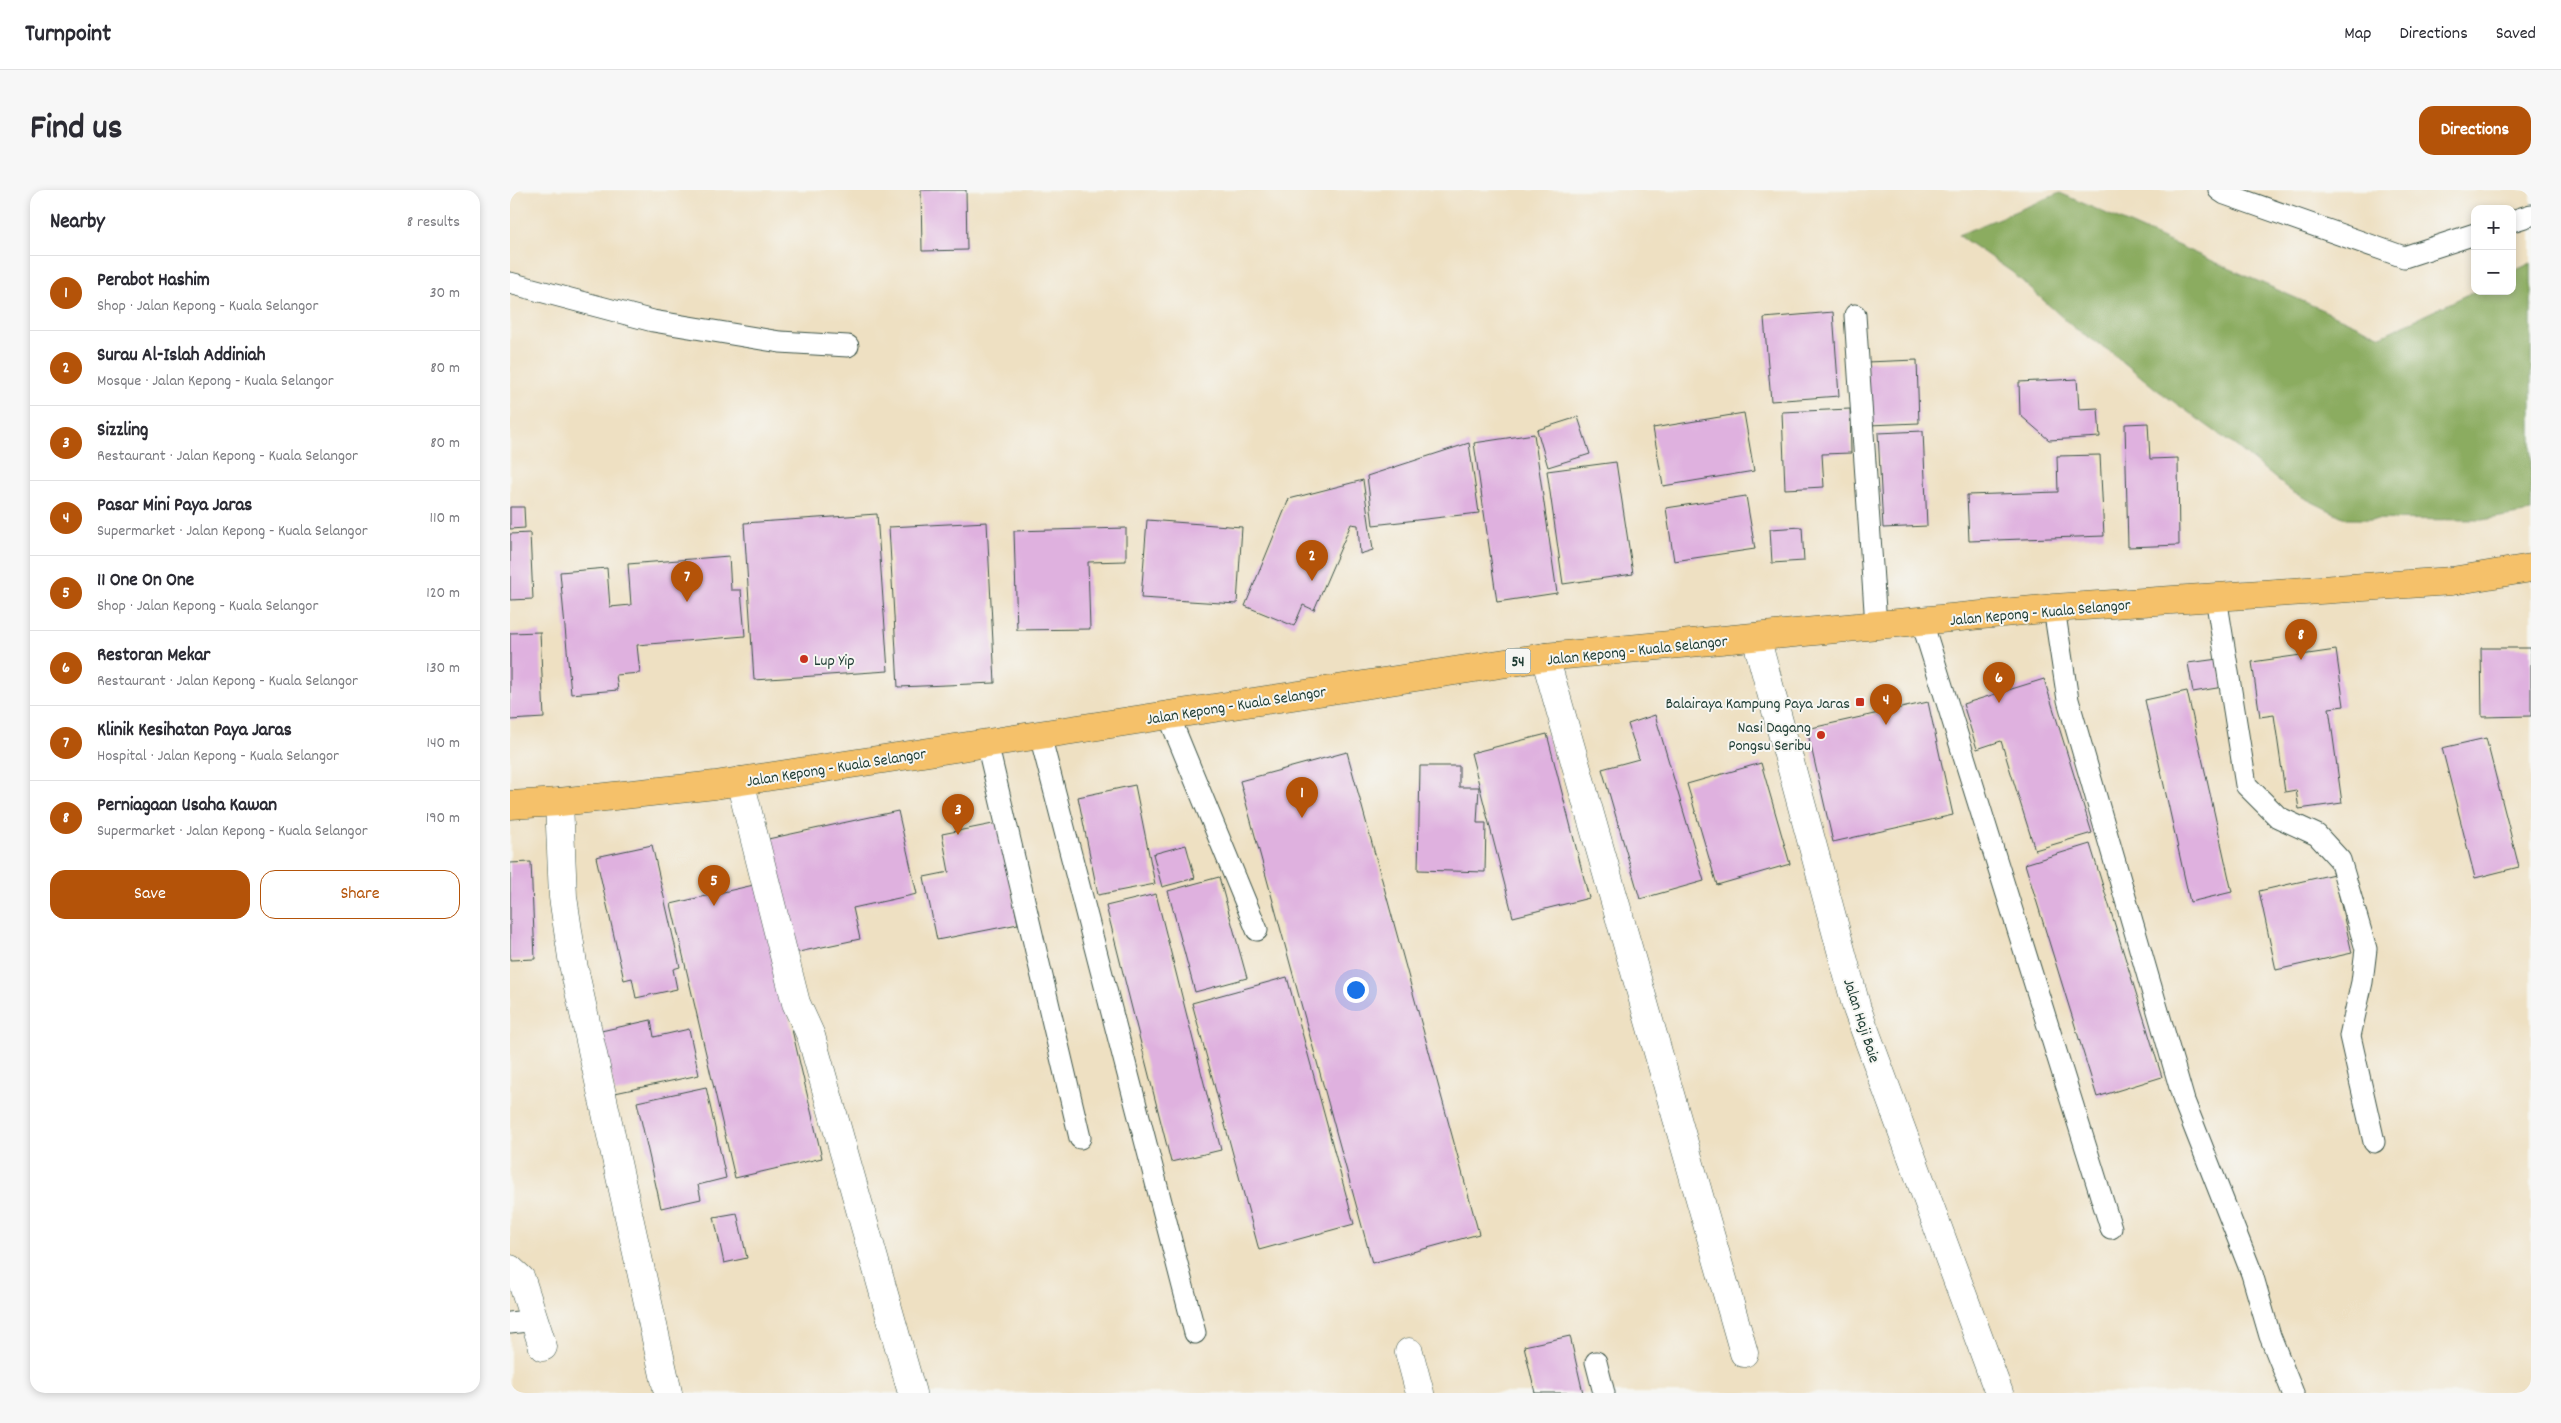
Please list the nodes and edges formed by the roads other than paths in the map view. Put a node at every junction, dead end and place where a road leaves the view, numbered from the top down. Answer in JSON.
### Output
{"nodes":[{"id":1,"x":2219,"y":190,"type":"edge"},
{"id":2,"x":2531,"y":215,"type":"edge"},
{"id":3,"x":2516,"y":220,"type":"edge"},
{"id":4,"x":2471,"y":235,"type":"edge"},
{"id":5,"x":510,"y":283,"type":"edge"},
{"id":6,"x":1855,"y":315,"type":"dead end"},
{"id":7,"x":848,"y":346,"type":"dead end"},
{"id":8,"x":2531,"y":568,"type":"edge"},
{"id":9,"x":2216,"y":597,"type":"junction"},
{"id":10,"x":2054,"y":608,"type":"junction"},
{"id":11,"x":1922,"y":622,"type":"junction"},
{"id":12,"x":1876,"y":624,"type":"junction"},
{"id":13,"x":1756,"y":637,"type":"junction"},
{"id":14,"x":1545,"y":657,"type":"junction"},
{"id":15,"x":1168,"y":714,"type":"junction"},
{"id":16,"x":1040,"y":735,"type":"junction"},
{"id":17,"x":987,"y":743,"type":"junction"},
{"id":18,"x":740,"y":781,"type":"junction"},
{"id":19,"x":559,"y":802,"type":"junction"},
{"id":20,"x":510,"y":805,"type":"edge"},
{"id":21,"x":1257,"y":930,"type":"dead end"},
{"id":22,"x":1080,"y":1138,"type":"dead end"},
{"id":23,"x":2374,"y":1142,"type":"dead end"},
{"id":24,"x":2110,"y":1228,"type":"dead end"},
{"id":25,"x":510,"y":1269,"type":"edge"},
{"id":26,"x":523,"y":1322,"type":"edge"},
{"id":27,"x":1195,"y":1333,"type":"dead end"},
{"id":28,"x":543,"y":1346,"type":"dead end"},
{"id":29,"x":1410,"y":1352,"type":"dead end"},
{"id":30,"x":1744,"y":1353,"type":"dead end"},
{"id":31,"x":1596,"y":1362,"type":"dead end"},
{"id":32,"x":668,"y":1393,"type":"edge"},
{"id":33,"x":912,"y":1393,"type":"edge"},
{"id":34,"x":1420,"y":1393,"type":"edge"},
{"id":35,"x":1604,"y":1393,"type":"edge"},
{"id":36,"x":1999,"y":1393,"type":"edge"},
{"id":37,"x":2293,"y":1393,"type":"edge"}],
"edges":[{"from":1,"to":4,"type":"lane"},
{"from":2,"to":3,"type":"lane"},
{"from":5,"to":7,"type":"lane"},
{"from":6,"to":12,"type":"lane"},
{"from":8,"to":9,"type":"highway","name":"Jalan Kepong - Kuala Selangor","number":"54"},
{"from":9,"to":10,"type":"highway","name":"Jalan Kepong - Kuala Selangor","number":"54"},
{"from":9,"to":23,"type":"lane"},
{"from":10,"to":11,"type":"highway","name":"Jalan Kepong - Kuala Selangor","number":"54"},
{"from":10,"to":37,"type":"lane"},
{"from":11,"to":12,"type":"highway","name":"Jalan Kepong - Kuala Selangor","number":"54"},
{"from":11,"to":24,"type":"lane"},
{"from":12,"to":13,"type":"highway","name":"Jalan Kepong - Kuala Selangor","number":"54"},
{"from":13,"to":14,"type":"highway","name":"Jalan Kepong - Kuala Selangor","number":"54"},
{"from":13,"to":36,"type":"street","name":"Jalan Haji Baie"},
{"from":14,"to":15,"type":"highway","name":"Jalan Kepong - Kuala Selangor","number":"54"},
{"from":14,"to":30,"type":"street"},
{"from":15,"to":16,"type":"highway","name":"Jalan Kepong - Kuala Selangor","number":"54"},
{"from":15,"to":21,"type":"lane"},
{"from":16,"to":17,"type":"highway","name":"Jalan Kepong - Kuala Selangor","number":"54"},
{"from":16,"to":27,"type":"lane"},
{"from":17,"to":18,"type":"highway","name":"Jalan Kepong - Kuala Selangor","number":"54"},
{"from":17,"to":22,"type":"lane"},
{"from":18,"to":19,"type":"highway","name":"Jalan Kepong - Kuala Selangor","number":"54"},
{"from":18,"to":33,"type":"street"},
{"from":19,"to":20,"type":"highway","name":"Jalan Kepong - Kuala Selangor","number":"54"},
{"from":19,"to":32,"type":"street"},
{"from":25,"to":26,"type":"street"},
{"from":26,"to":28,"type":"street"},
{"from":29,"to":34,"type":"street"},
{"from":31,"to":35,"type":"lane"}]}
